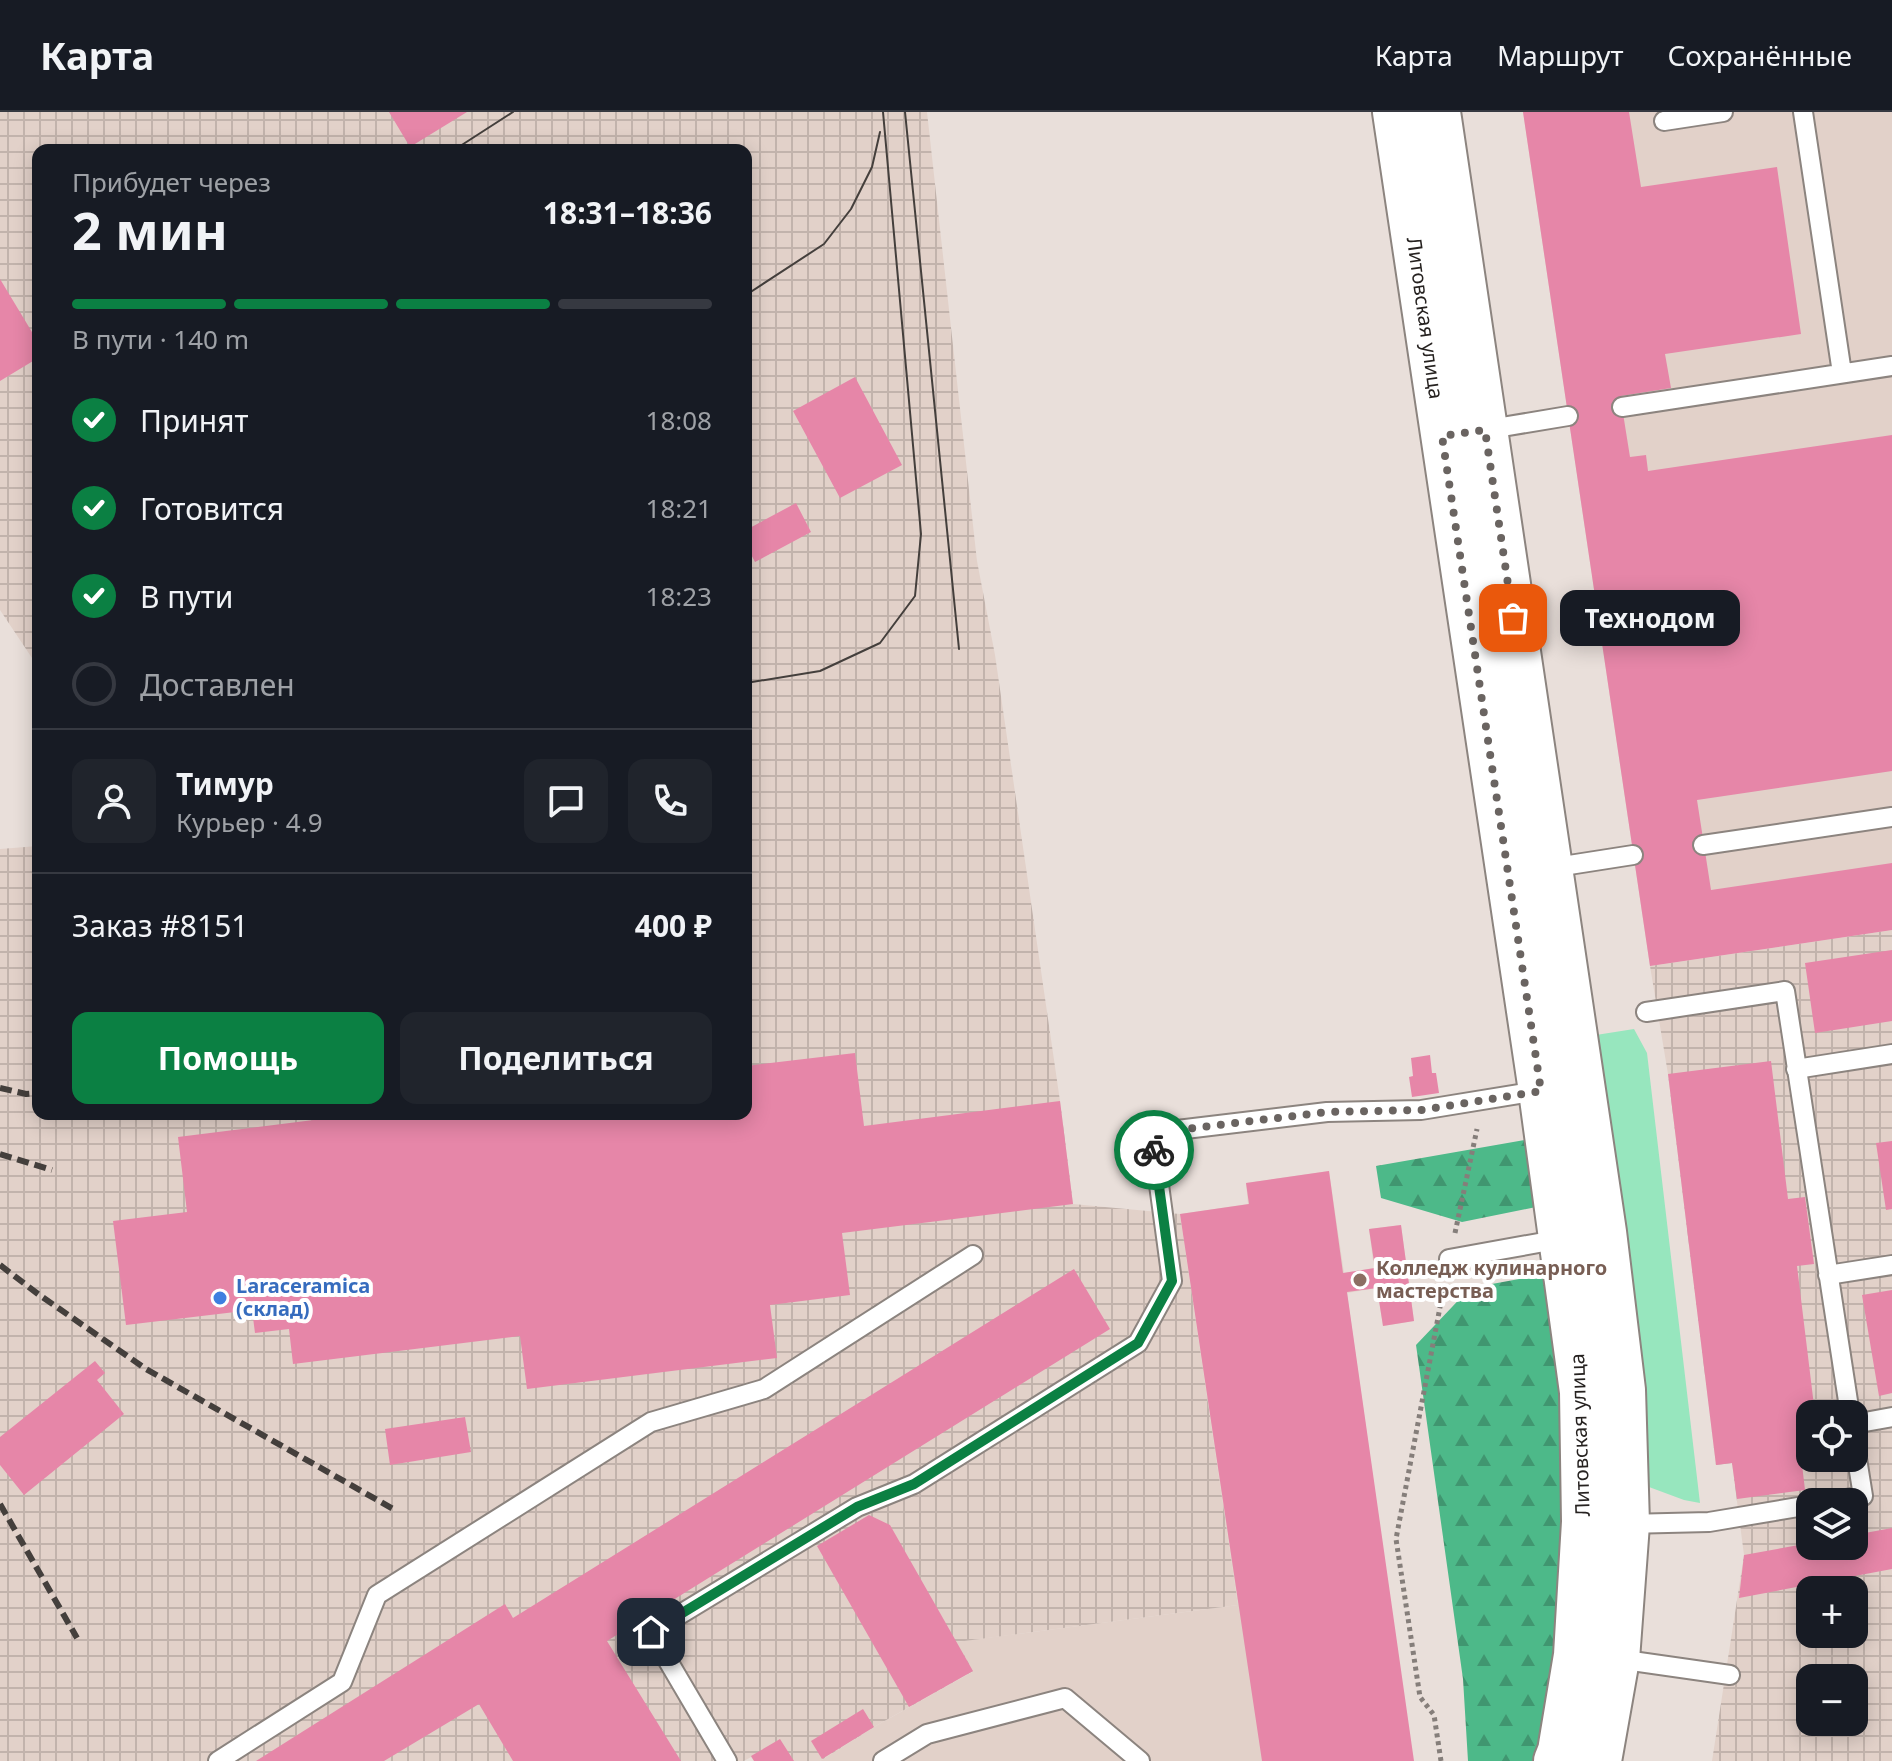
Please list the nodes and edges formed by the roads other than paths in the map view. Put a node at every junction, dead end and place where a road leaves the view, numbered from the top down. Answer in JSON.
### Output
{"nodes":[{"id":1,"x":1395,"y":112,"type":"edge"},
{"id":2,"x":1438,"y":112,"type":"edge"},
{"id":3,"x":1723,"y":112,"type":"edge"},
{"id":4,"x":1803,"y":112,"type":"edge"},
{"id":5,"x":1664,"y":121,"type":"dead end"},
{"id":6,"x":1892,"y":366,"type":"edge"},
{"id":7,"x":1842,"y":373,"type":"junction"},
{"id":8,"x":1622,"y":407,"type":"dead end"},
{"id":9,"x":1568,"y":416,"type":"dead end"},
{"id":10,"x":1463,"y":433,"type":"junction"},
{"id":11,"x":1892,"y":817,"type":"edge"},
{"id":12,"x":1703,"y":845,"type":"dead end"},
{"id":13,"x":1633,"y":855,"type":"dead end"},
{"id":14,"x":1529,"y":871,"type":"junction"},
{"id":15,"x":1646,"y":1012,"type":"dead end"},
{"id":16,"x":1892,"y":1054,"type":"edge"},
{"id":17,"x":1796,"y":1069,"type":"junction"},
{"id":18,"x":1562,"y":1087,"type":"junction"},
{"id":19,"x":1583,"y":1235,"type":"junction"},
{"id":20,"x":973,"y":1255,"type":"dead end"},
{"id":21,"x":1449,"y":1259,"type":"road end"},
{"id":22,"x":1892,"y":1265,"type":"edge"},
{"id":23,"x":1828,"y":1275,"type":"junction"},
{"id":24,"x":1848,"y":1400,"type":"edge"},
{"id":25,"x":1892,"y":1417,"type":"edge"},
{"id":26,"x":1868,"y":1421,"type":"edge"},
{"id":27,"x":1796,"y":1507,"type":"edge"},
{"id":28,"x":1605,"y":1523,"type":"junction"},
{"id":29,"x":1597,"y":1657,"type":"junction"},
{"id":30,"x":1730,"y":1675,"type":"dead end"},
{"id":31,"x":218,"y":1761,"type":"edge"},
{"id":32,"x":727,"y":1761,"type":"edge"},
{"id":33,"x":883,"y":1761,"type":"edge"},
{"id":34,"x":1140,"y":1761,"type":"edge"},
{"id":35,"x":1556,"y":1761,"type":"edge"},
{"id":36,"x":1599,"y":1761,"type":"edge"}],
"edges":[{"from":1,"to":10,"type":"street","name":"Литовская улица"},
{"from":2,"to":10,"type":"street","name":"Литовская улица"},
{"from":3,"to":5,"type":"lane"},
{"from":4,"to":7,"type":"lane"},
{"from":6,"to":7,"type":"lane"},
{"from":7,"to":8,"type":"lane"},
{"from":9,"to":10,"type":"lane"},
{"from":10,"to":14,"type":"street","name":"Литовская улица"},
{"from":11,"to":12,"type":"lane"},
{"from":13,"to":14,"type":"lane"},
{"from":14,"to":18,"type":"street","name":"Литовская улица"},
{"from":15,"to":17,"type":"lane"},
{"from":16,"to":17,"type":"lane"},
{"from":17,"to":23,"type":"lane"},
{"from":18,"to":19,"type":"street","name":"Литовская улица"},
{"from":18,"to":32,"type":"lane"},
{"from":19,"to":21,"type":"lane"},
{"from":19,"to":28,"type":"street","name":"Литовская улица"},
{"from":20,"to":31,"type":"lane"},
{"from":22,"to":23,"type":"lane"},
{"from":23,"to":24,"type":"lane"},
{"from":25,"to":26,"type":"lane"},
{"from":27,"to":28,"type":"lane"},
{"from":28,"to":29,"type":"street","name":"Литовская улица"},
{"from":29,"to":30,"type":"lane"},
{"from":29,"to":35,"type":"street","name":"Литовская улица"},
{"from":29,"to":36,"type":"street","name":"Литовская улица"},
{"from":33,"to":34,"type":"lane"}]}
